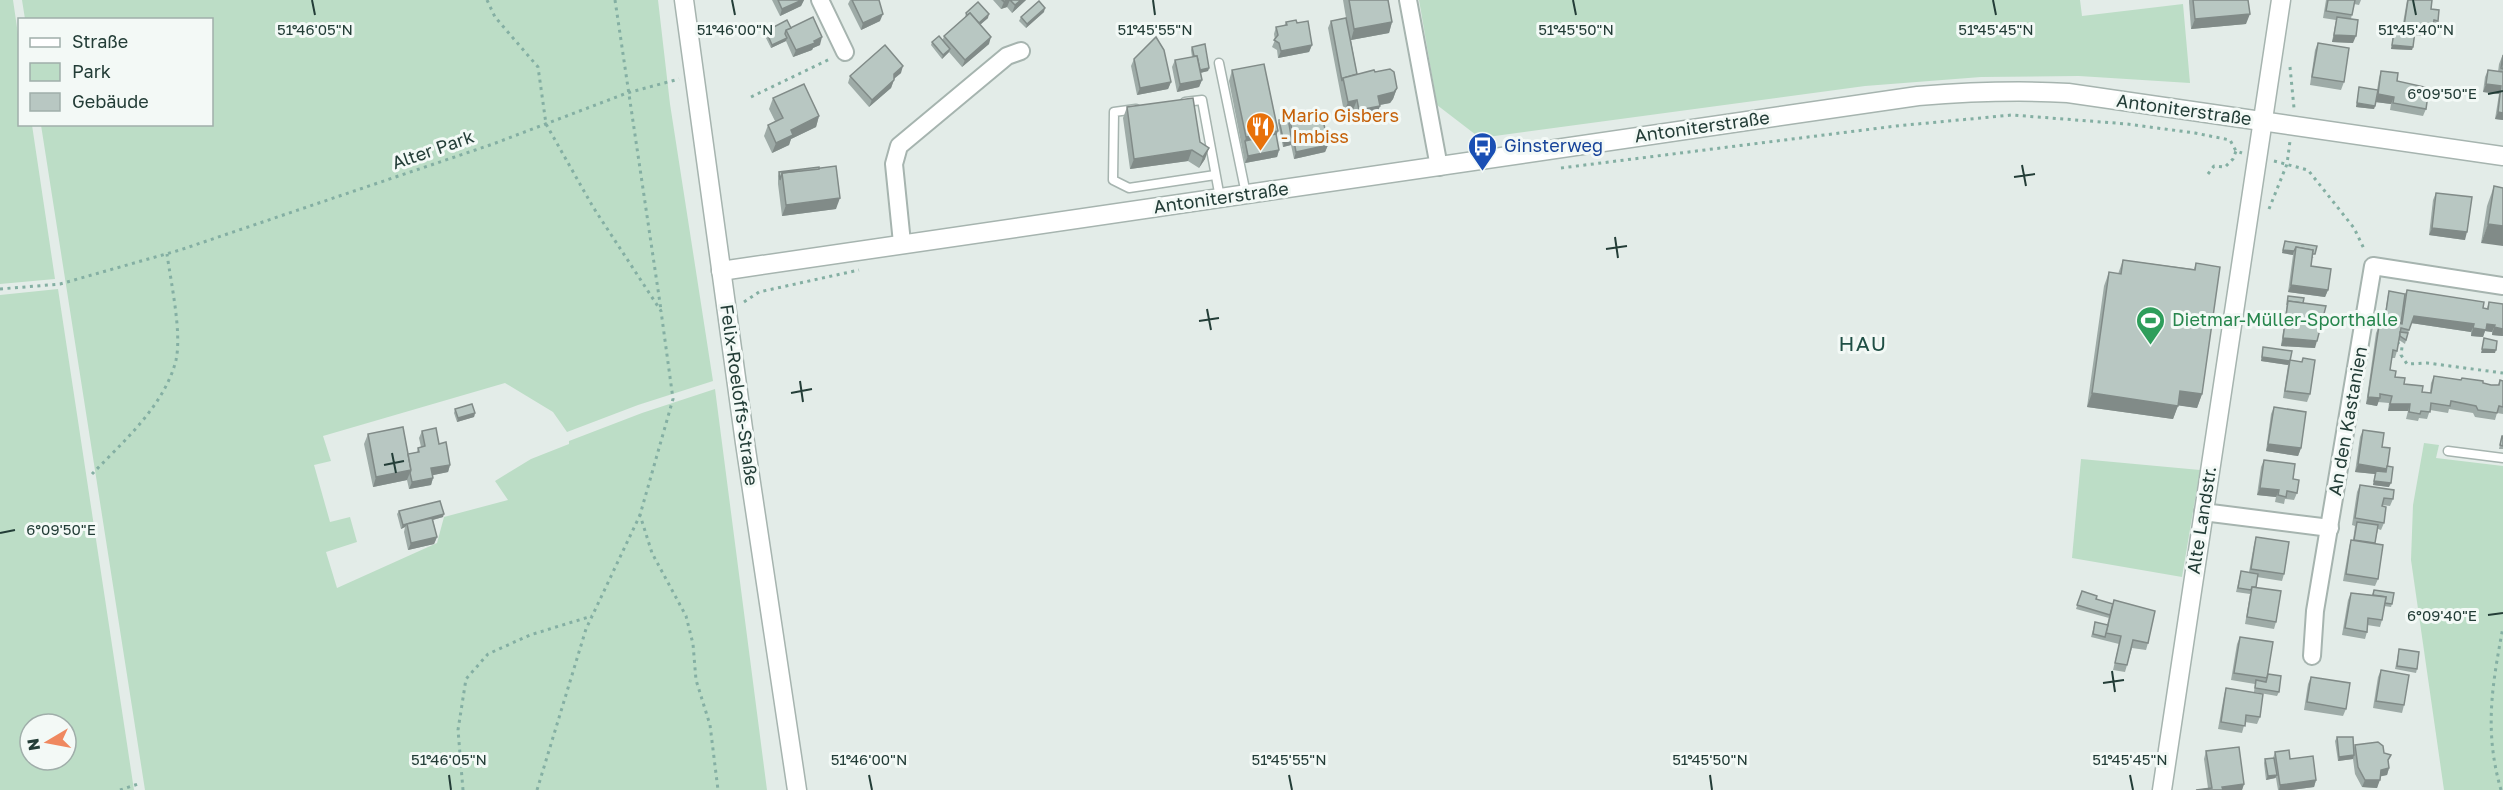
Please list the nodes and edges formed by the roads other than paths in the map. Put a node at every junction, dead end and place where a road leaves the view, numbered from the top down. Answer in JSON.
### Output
{"nodes":[{"id":1,"x":684,"y":0,"type":"edge"},
{"id":2,"x":820,"y":0,"type":"edge"},
{"id":3,"x":1408,"y":0,"type":"edge"},
{"id":4,"x":2281,"y":0,"type":"edge"},
{"id":5,"x":1021,"y":51,"type":"dead end"},
{"id":6,"x":845,"y":52,"type":"road end"},
{"id":7,"x":1219,"y":63,"type":"dead end"},
{"id":8,"x":1180,"y":103,"type":"edge"},
{"id":9,"x":1147,"y":107,"type":"edge"},
{"id":10,"x":2264,"y":121,"type":"junction"},
{"id":11,"x":2503,"y":156,"type":"edge"},
{"id":12,"x":1439,"y":167,"type":"junction"},
{"id":13,"x":1215,"y":175,"type":"junction"},
{"id":14,"x":1246,"y":194,"type":"junction"},
{"id":15,"x":1220,"y":198,"type":"junction"},
{"id":16,"x":902,"y":243,"type":"junction"},
{"id":17,"x":721,"y":271,"type":"junction"},
{"id":18,"x":2503,"y":286,"type":"edge"},
{"id":19,"x":2448,"y":451,"type":"dead end"},
{"id":20,"x":2503,"y":458,"type":"edge"},
{"id":21,"x":2203,"y":512,"type":"junction"},
{"id":22,"x":2330,"y":528,"type":"junction"},
{"id":23,"x":2312,"y":656,"type":"dead end"},
{"id":24,"x":797,"y":790,"type":"edge"},
{"id":25,"x":2162,"y":790,"type":"edge"}],
"edges":[{"from":1,"to":17,"type":"street","name":"Felix-Roeloffs-Straße"},
{"from":2,"to":6,"type":"street"},
{"from":3,"to":12,"type":"street"},
{"from":4,"to":10,"type":"street"},
{"from":5,"to":16,"type":"street"},
{"from":7,"to":14,"type":"lane"},
{"from":8,"to":13,"type":"lane"},
{"from":9,"to":13,"type":"lane"},
{"from":10,"to":11,"type":"street","name":"Antoniterstraße"},
{"from":10,"to":12,"type":"street","name":"Antoniterstraße"},
{"from":10,"to":21,"type":"street","name":"Alte Landstr."},
{"from":12,"to":14,"type":"street","name":"Antoniterstraße"},
{"from":13,"to":15,"type":"lane"},
{"from":14,"to":15,"type":"street","name":"Antoniterstraße"},
{"from":15,"to":16,"type":"street","name":"Antoniterstraße"},
{"from":16,"to":17,"type":"street","name":"Antoniterstraße"},
{"from":17,"to":24,"type":"street","name":"Felix-Roeloffs-Straße"},
{"from":18,"to":22,"type":"street","name":"An den Kastanien"},
{"from":19,"to":20,"type":"lane"},
{"from":21,"to":22,"type":"street"},
{"from":21,"to":25,"type":"street","name":"Alte Landstr."},
{"from":22,"to":23,"type":"street","name":"An den Kastanien"}]}
